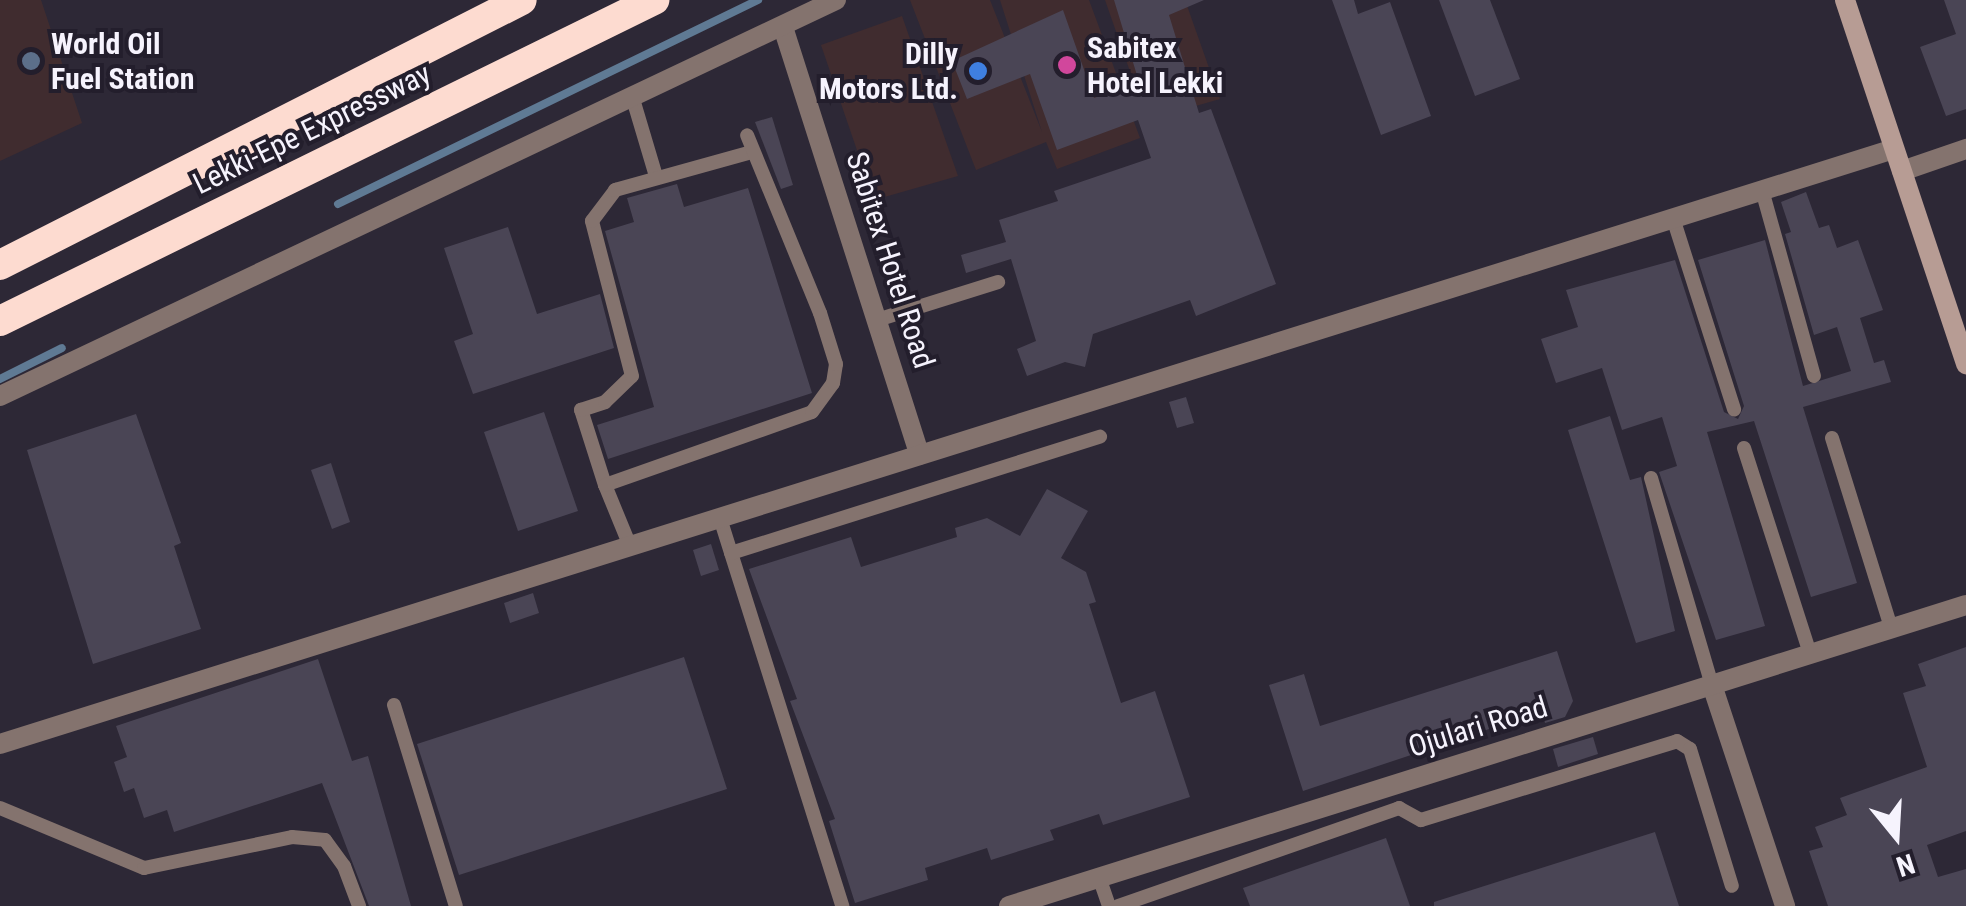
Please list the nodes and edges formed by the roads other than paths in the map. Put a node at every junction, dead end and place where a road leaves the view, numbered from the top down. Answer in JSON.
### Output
{"nodes":[{"id":1,"x":522,"y":0,"type":"edge"},
{"id":2,"x":654,"y":0,"type":"edge"},
{"id":3,"x":836,"y":0,"type":"edge"},
{"id":4,"x":1845,"y":0,"type":"edge"},
{"id":5,"x":784,"y":27,"type":"junction"},
{"id":6,"x":633,"y":98,"type":"junction"},
{"id":7,"x":748,"y":136,"type":"dead end"},
{"id":8,"x":1894,"y":148,"type":"junction"},
{"id":9,"x":1966,"y":149,"type":"edge"},
{"id":10,"x":752,"y":152,"type":"junction"},
{"id":11,"x":1902,"y":171,"type":"junction"},
{"id":12,"x":656,"y":176,"type":"junction"},
{"id":13,"x":1762,"y":190,"type":"junction"},
{"id":14,"x":1672,"y":218,"type":"junction"},
{"id":15,"x":0,"y":265,"type":"edge"},
{"id":16,"x":998,"y":282,"type":"dead end"},
{"id":17,"x":877,"y":320,"type":"junction"},
{"id":18,"x":0,"y":321,"type":"edge"},
{"id":19,"x":1966,"y":364,"type":"edge"},
{"id":20,"x":1814,"y":376,"type":"dead end"},
{"id":21,"x":0,"y":396,"type":"edge"},
{"id":22,"x":1734,"y":408,"type":"dead end"},
{"id":23,"x":1100,"y":437,"type":"dead end"},
{"id":24,"x":1832,"y":438,"type":"dead end"},
{"id":25,"x":1744,"y":448,"type":"dead end"},
{"id":26,"x":920,"y":455,"type":"junction"},
{"id":27,"x":1651,"y":478,"type":"dead end"},
{"id":28,"x":605,"y":485,"type":"junction"},
{"id":29,"x":720,"y":518,"type":"junction"},
{"id":30,"x":630,"y":546,"type":"junction"},
{"id":31,"x":731,"y":553,"type":"junction"},
{"id":32,"x":1966,"y":605,"type":"edge"},
{"id":33,"x":1891,"y":628,"type":"junction"},
{"id":34,"x":1810,"y":654,"type":"junction"},
{"id":35,"x":1712,"y":684,"type":"junction"},
{"id":36,"x":394,"y":705,"type":"dead end"},
{"id":37,"x":0,"y":744,"type":"edge"},
{"id":38,"x":0,"y":808,"type":"edge"},
{"id":39,"x":1100,"y":878,"type":"junction"},
{"id":40,"x":1732,"y":886,"type":"dead end"},
{"id":41,"x":359,"y":906,"type":"edge"},
{"id":42,"x":456,"y":906,"type":"edge"},
{"id":43,"x":842,"y":906,"type":"edge"},
{"id":44,"x":1009,"y":906,"type":"edge"},
{"id":45,"x":1109,"y":906,"type":"edge"},
{"id":46,"x":1118,"y":906,"type":"edge"},
{"id":47,"x":1785,"y":906,"type":"edge"}],
"edges":[{"from":1,"to":15,"type":"highway","name":"Lekki-Epe Expressway"},
{"from":2,"to":18,"type":"highway","name":"Lekki-Epe Expressway"},
{"from":3,"to":5,"type":"street"},
{"from":4,"to":8,"type":"main road"},
{"from":5,"to":6,"type":"street"},
{"from":5,"to":17,"type":"street","name":"Sabitex Hotel Road"},
{"from":6,"to":12,"type":"lane"},
{"from":6,"to":21,"type":"street"},
{"from":7,"to":10,"type":"lane"},
{"from":8,"to":11,"type":"main road"},
{"from":8,"to":13,"type":"street"},
{"from":9,"to":11,"type":"street"},
{"from":10,"to":12,"type":"lane"},
{"from":10,"to":28,"type":"lane"},
{"from":11,"to":19,"type":"main road"},
{"from":12,"to":28,"type":"lane"},
{"from":13,"to":14,"type":"street"},
{"from":13,"to":20,"type":"lane"},
{"from":14,"to":22,"type":"lane"},
{"from":14,"to":26,"type":"street"},
{"from":16,"to":17,"type":"lane"},
{"from":17,"to":26,"type":"street","name":"Sabitex Hotel Road"},
{"from":23,"to":31,"type":"lane"},
{"from":24,"to":33,"type":"lane"},
{"from":25,"to":34,"type":"lane"},
{"from":26,"to":29,"type":"street"},
{"from":27,"to":35,"type":"lane"},
{"from":28,"to":30,"type":"lane"},
{"from":29,"to":30,"type":"street"},
{"from":29,"to":31,"type":"lane"},
{"from":30,"to":37,"type":"street"},
{"from":31,"to":43,"type":"lane"},
{"from":32,"to":33,"type":"street","name":"Ojulari Road"},
{"from":33,"to":34,"type":"street","name":"Ojulari Road"},
{"from":34,"to":35,"type":"street","name":"Ojulari Road"},
{"from":35,"to":39,"type":"street","name":"Ojulari Road"},
{"from":35,"to":47,"type":"street"},
{"from":36,"to":42,"type":"lane"},
{"from":38,"to":41,"type":"lane"},
{"from":39,"to":44,"type":"street","name":"Ojulari Road"},
{"from":39,"to":45,"type":"lane"},
{"from":40,"to":46,"type":"lane"}]}
